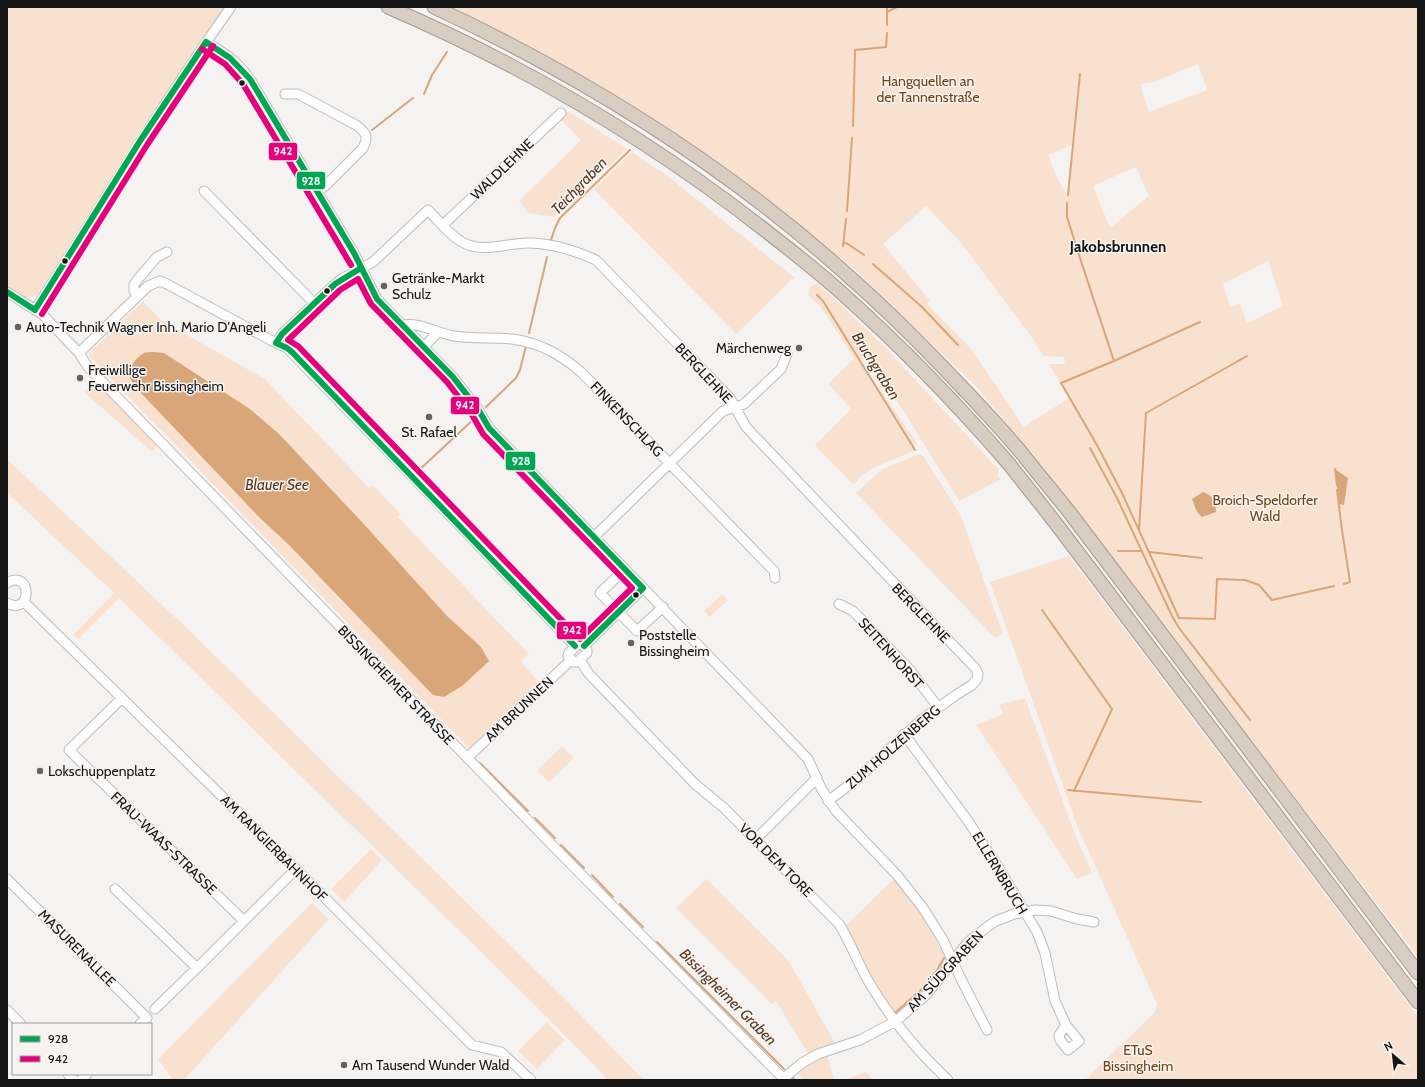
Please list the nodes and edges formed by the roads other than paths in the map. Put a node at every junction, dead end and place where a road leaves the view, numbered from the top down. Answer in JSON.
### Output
{"nodes":[{"id":1,"x":231,"y":7,"type":"edge"},
{"id":2,"x":388,"y":7,"type":"edge"},
{"id":3,"x":434,"y":7,"type":"edge"},
{"id":4,"x":206,"y":42,"type":"junction"},
{"id":5,"x":285,"y":94,"type":"dead end"},
{"id":6,"x":561,"y":113,"type":"dead end"},
{"id":7,"x":204,"y":191,"type":"dead end"},
{"id":8,"x":317,"y":191,"type":"junction"},
{"id":9,"x":443,"y":225,"type":"junction"},
{"id":10,"x":167,"y":252,"type":"dead end"},
{"id":11,"x":361,"y":268,"type":"junction"},
{"id":12,"x":7,"y":292,"type":"edge"},
{"id":13,"x":137,"y":296,"type":"junction"},
{"id":14,"x":314,"y":304,"type":"junction"},
{"id":15,"x":35,"y":310,"type":"junction"},
{"id":16,"x":403,"y":325,"type":"junction"},
{"id":17,"x":438,"y":332,"type":"junction"},
{"id":18,"x":276,"y":344,"type":"junction"},
{"id":19,"x":424,"y":347,"type":"junction"},
{"id":20,"x":79,"y":353,"type":"junction"},
{"id":21,"x":787,"y":354,"type":"dead end"},
{"id":22,"x":735,"y":407,"type":"junction"},
{"id":23,"x":670,"y":462,"type":"junction"},
{"id":24,"x":594,"y":537,"type":"junction"},
{"id":25,"x":625,"y":570,"type":"junction"},
{"id":26,"x":775,"y":578,"type":"dead end"},
{"id":27,"x":7,"y":582,"type":"edge"},
{"id":28,"x":643,"y":588,"type":"junction"},
{"id":29,"x":24,"y":602,"type":"junction"},
{"id":30,"x":7,"y":603,"type":"edge"},
{"id":31,"x":839,"y":604,"type":"dead end"},
{"id":32,"x":663,"y":607,"type":"junction"},
{"id":33,"x":618,"y":612,"type":"junction"},
{"id":34,"x":580,"y":646,"type":"junction"},
{"id":35,"x":575,"y":660,"type":"junction"},
{"id":36,"x":977,"y":679,"type":"joint"},
{"id":37,"x":122,"y":698,"type":"junction"},
{"id":38,"x":938,"y":707,"type":"junction"},
{"id":39,"x":904,"y":734,"type":"junction"},
{"id":40,"x":467,"y":758,"type":"junction"},
{"id":41,"x":817,"y":778,"type":"junction"},
{"id":42,"x":828,"y":800,"type":"junction"},
{"id":43,"x":756,"y":839,"type":"junction"},
{"id":44,"x":296,"y":869,"type":"junction"},
{"id":45,"x":7,"y":879,"type":"edge"},
{"id":46,"x":115,"y":889,"type":"dead end"},
{"id":47,"x":1024,"y":912,"type":"junction"},
{"id":48,"x":244,"y":921,"type":"junction"},
{"id":49,"x":1094,"y":922,"type":"dead end"},
{"id":50,"x":952,"y":961,"type":"junction"},
{"id":51,"x":197,"y":968,"type":"junction"},
{"id":52,"x":1418,"y":973,"type":"edge"},
{"id":53,"x":1418,"y":1002,"type":"edge"},
{"id":54,"x":155,"y":1009,"type":"dead end"},
{"id":55,"x":7,"y":1010,"type":"edge"},
{"id":56,"x":144,"y":1021,"type":"edge"},
{"id":57,"x":896,"y":1021,"type":"junction"},
{"id":58,"x":20,"y":1023,"type":"edge"},
{"id":59,"x":1066,"y":1026,"type":"dead end"},
{"id":60,"x":987,"y":1030,"type":"dead end"},
{"id":61,"x":785,"y":1079,"type":"edge"},
{"id":62,"x":531,"y":1080,"type":"edge"},
{"id":63,"x":948,"y":1080,"type":"edge"}],
"edges":[{"from":1,"to":4,"type":"street"},
{"from":2,"to":53,"type":"highway"},
{"from":3,"to":52,"type":"highway"},
{"from":4,"to":8,"type":"street"},
{"from":4,"to":15,"type":"street"},
{"from":5,"to":8,"type":"street"},
{"from":6,"to":9,"type":"street","name":"WALDLEHNE"},
{"from":7,"to":14,"type":"street"},
{"from":8,"to":11,"type":"street"},
{"from":9,"to":11,"type":"street","name":"BERGLEHNE"},
{"from":9,"to":22,"type":"street","name":"BERGLEHNE"},
{"from":10,"to":13,"type":"street"},
{"from":11,"to":14,"type":"street"},
{"from":11,"to":16,"type":"street"},
{"from":12,"to":15,"type":"street","name":"BISSINGHEIMER STRASSE"},
{"from":13,"to":18,"type":"street"},
{"from":13,"to":20,"type":"street"},
{"from":14,"to":18,"type":"street"},
{"from":15,"to":20,"type":"street","name":"BISSINGHEIMER STRASSE"},
{"from":16,"to":17,"type":"street","name":"FINKENSCHLAG"},
{"from":16,"to":19,"type":"street"},
{"from":17,"to":19,"type":"street"},
{"from":17,"to":23,"type":"street","name":"FINKENSCHLAG"},
{"from":18,"to":34,"type":"street"},
{"from":19,"to":24,"type":"street"},
{"from":20,"to":40,"type":"street","name":"BISSINGHEIMER STRASSE"},
{"from":21,"to":22,"type":"street"},
{"from":22,"to":23,"type":"street"},
{"from":22,"to":36,"type":"street","name":"BERGLEHNE"},
{"from":23,"to":24,"type":"street"},
{"from":23,"to":26,"type":"street","name":"FINKENSCHLAG"},
{"from":24,"to":25,"type":"street"},
{"from":25,"to":28,"type":"street"},
{"from":25,"to":33,"type":"street"},
{"from":27,"to":29,"type":"street"},
{"from":28,"to":32,"type":"street"},
{"from":28,"to":33,"type":"street"},
{"from":29,"to":30,"type":"street"},
{"from":29,"to":37,"type":"street","name":"AM RANGIERBAHNHOF"},
{"from":31,"to":38,"type":"street","name":"SEITENHORST"},
{"from":32,"to":33,"type":"street"},
{"from":32,"to":41,"type":"street"},
{"from":33,"to":34,"type":"street"},
{"from":34,"to":35,"type":"street"},
{"from":34,"to":35,"type":"street"},
{"from":35,"to":40,"type":"street","name":"AM BRUNNEN"},
{"from":35,"to":43,"type":"street","name":"VOR DEM TORE"},
{"from":36,"to":38,"type":"street","name":"ZUM HOLZENBERG"},
{"from":37,"to":44,"type":"street","name":"AM RANGIERBAHNHOF"},
{"from":37,"to":48,"type":"street","name":"FRAU-WAAS-STRASSE"},
{"from":38,"to":39,"type":"street","name":"ZUM HOLZENBERG"},
{"from":39,"to":42,"type":"street","name":"ZUM HOLZENBERG"},
{"from":39,"to":47,"type":"street","name":"ELLERNBRUCH"},
{"from":40,"to":61,"type":"street","name":"BISSINGHEIMER STRASSE"},
{"from":41,"to":42,"type":"street"},
{"from":41,"to":43,"type":"street"},
{"from":42,"to":50,"type":"street"},
{"from":43,"to":57,"type":"street","name":"VOR DEM TORE"},
{"from":44,"to":48,"type":"street"},
{"from":44,"to":62,"type":"street","name":"AM RANGIERBAHNHOF"},
{"from":45,"to":56,"type":"street","name":"MASURENALLEE"},
{"from":46,"to":51,"type":"street"},
{"from":47,"to":49,"type":"street","name":"AM SÜDGRABEN"},
{"from":47,"to":50,"type":"street","name":"AM SÜDGRABEN"},
{"from":47,"to":59,"type":"street","name":"ELLERNBRUCH"},
{"from":48,"to":51,"type":"street"},
{"from":50,"to":57,"type":"street","name":"AM SÜDGRABEN"},
{"from":50,"to":60,"type":"street"},
{"from":51,"to":54,"type":"street"},
{"from":55,"to":58,"type":"street"},
{"from":57,"to":61,"type":"street","name":"AM SÜDGRABEN"},
{"from":57,"to":63,"type":"street","name":"VOR DEM TORE"}]}
